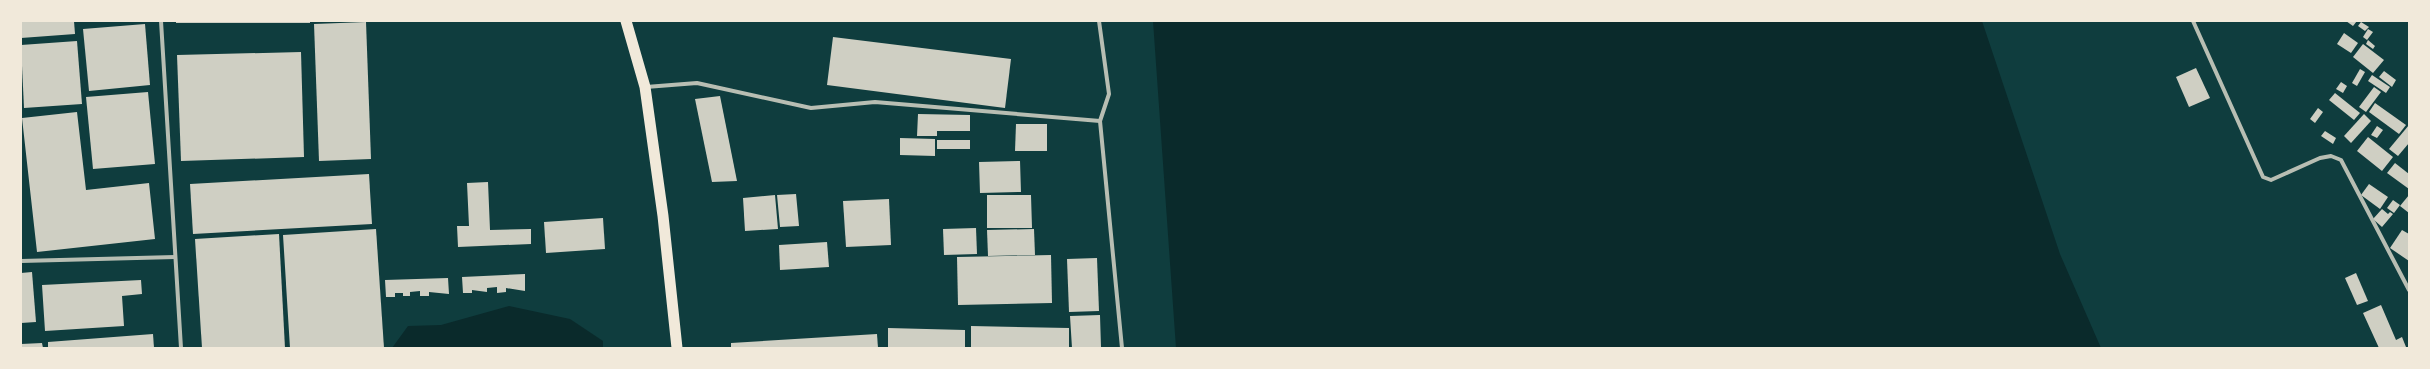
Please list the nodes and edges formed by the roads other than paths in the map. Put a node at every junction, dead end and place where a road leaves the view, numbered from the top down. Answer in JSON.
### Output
{"nodes":[{"id":1,"x":162,"y":21,"type":"edge"},
{"id":2,"x":626,"y":21,"type":"edge"},
{"id":3,"x":1099,"y":21,"type":"edge"},
{"id":4,"x":2193,"y":21,"type":"edge"},
{"id":5,"x":645,"y":87,"type":"junction"},
{"id":6,"x":1100,"y":121,"type":"junction"},
{"id":7,"x":175,"y":257,"type":"junction"},
{"id":8,"x":21,"y":261,"type":"edge"},
{"id":9,"x":2409,"y":290,"type":"edge"},
{"id":10,"x":181,"y":348,"type":"edge"},
{"id":11,"x":677,"y":348,"type":"edge"},
{"id":12,"x":1122,"y":348,"type":"edge"}],
"edges":[{"from":1,"to":7,"type":"street"},
{"from":2,"to":5,"type":"highway"},
{"from":3,"to":6,"type":"street"},
{"from":4,"to":9,"type":"street"},
{"from":5,"to":6,"type":"street"},
{"from":5,"to":11,"type":"highway"},
{"from":6,"to":12,"type":"street"},
{"from":7,"to":8,"type":"street"},
{"from":7,"to":10,"type":"street"}]}
